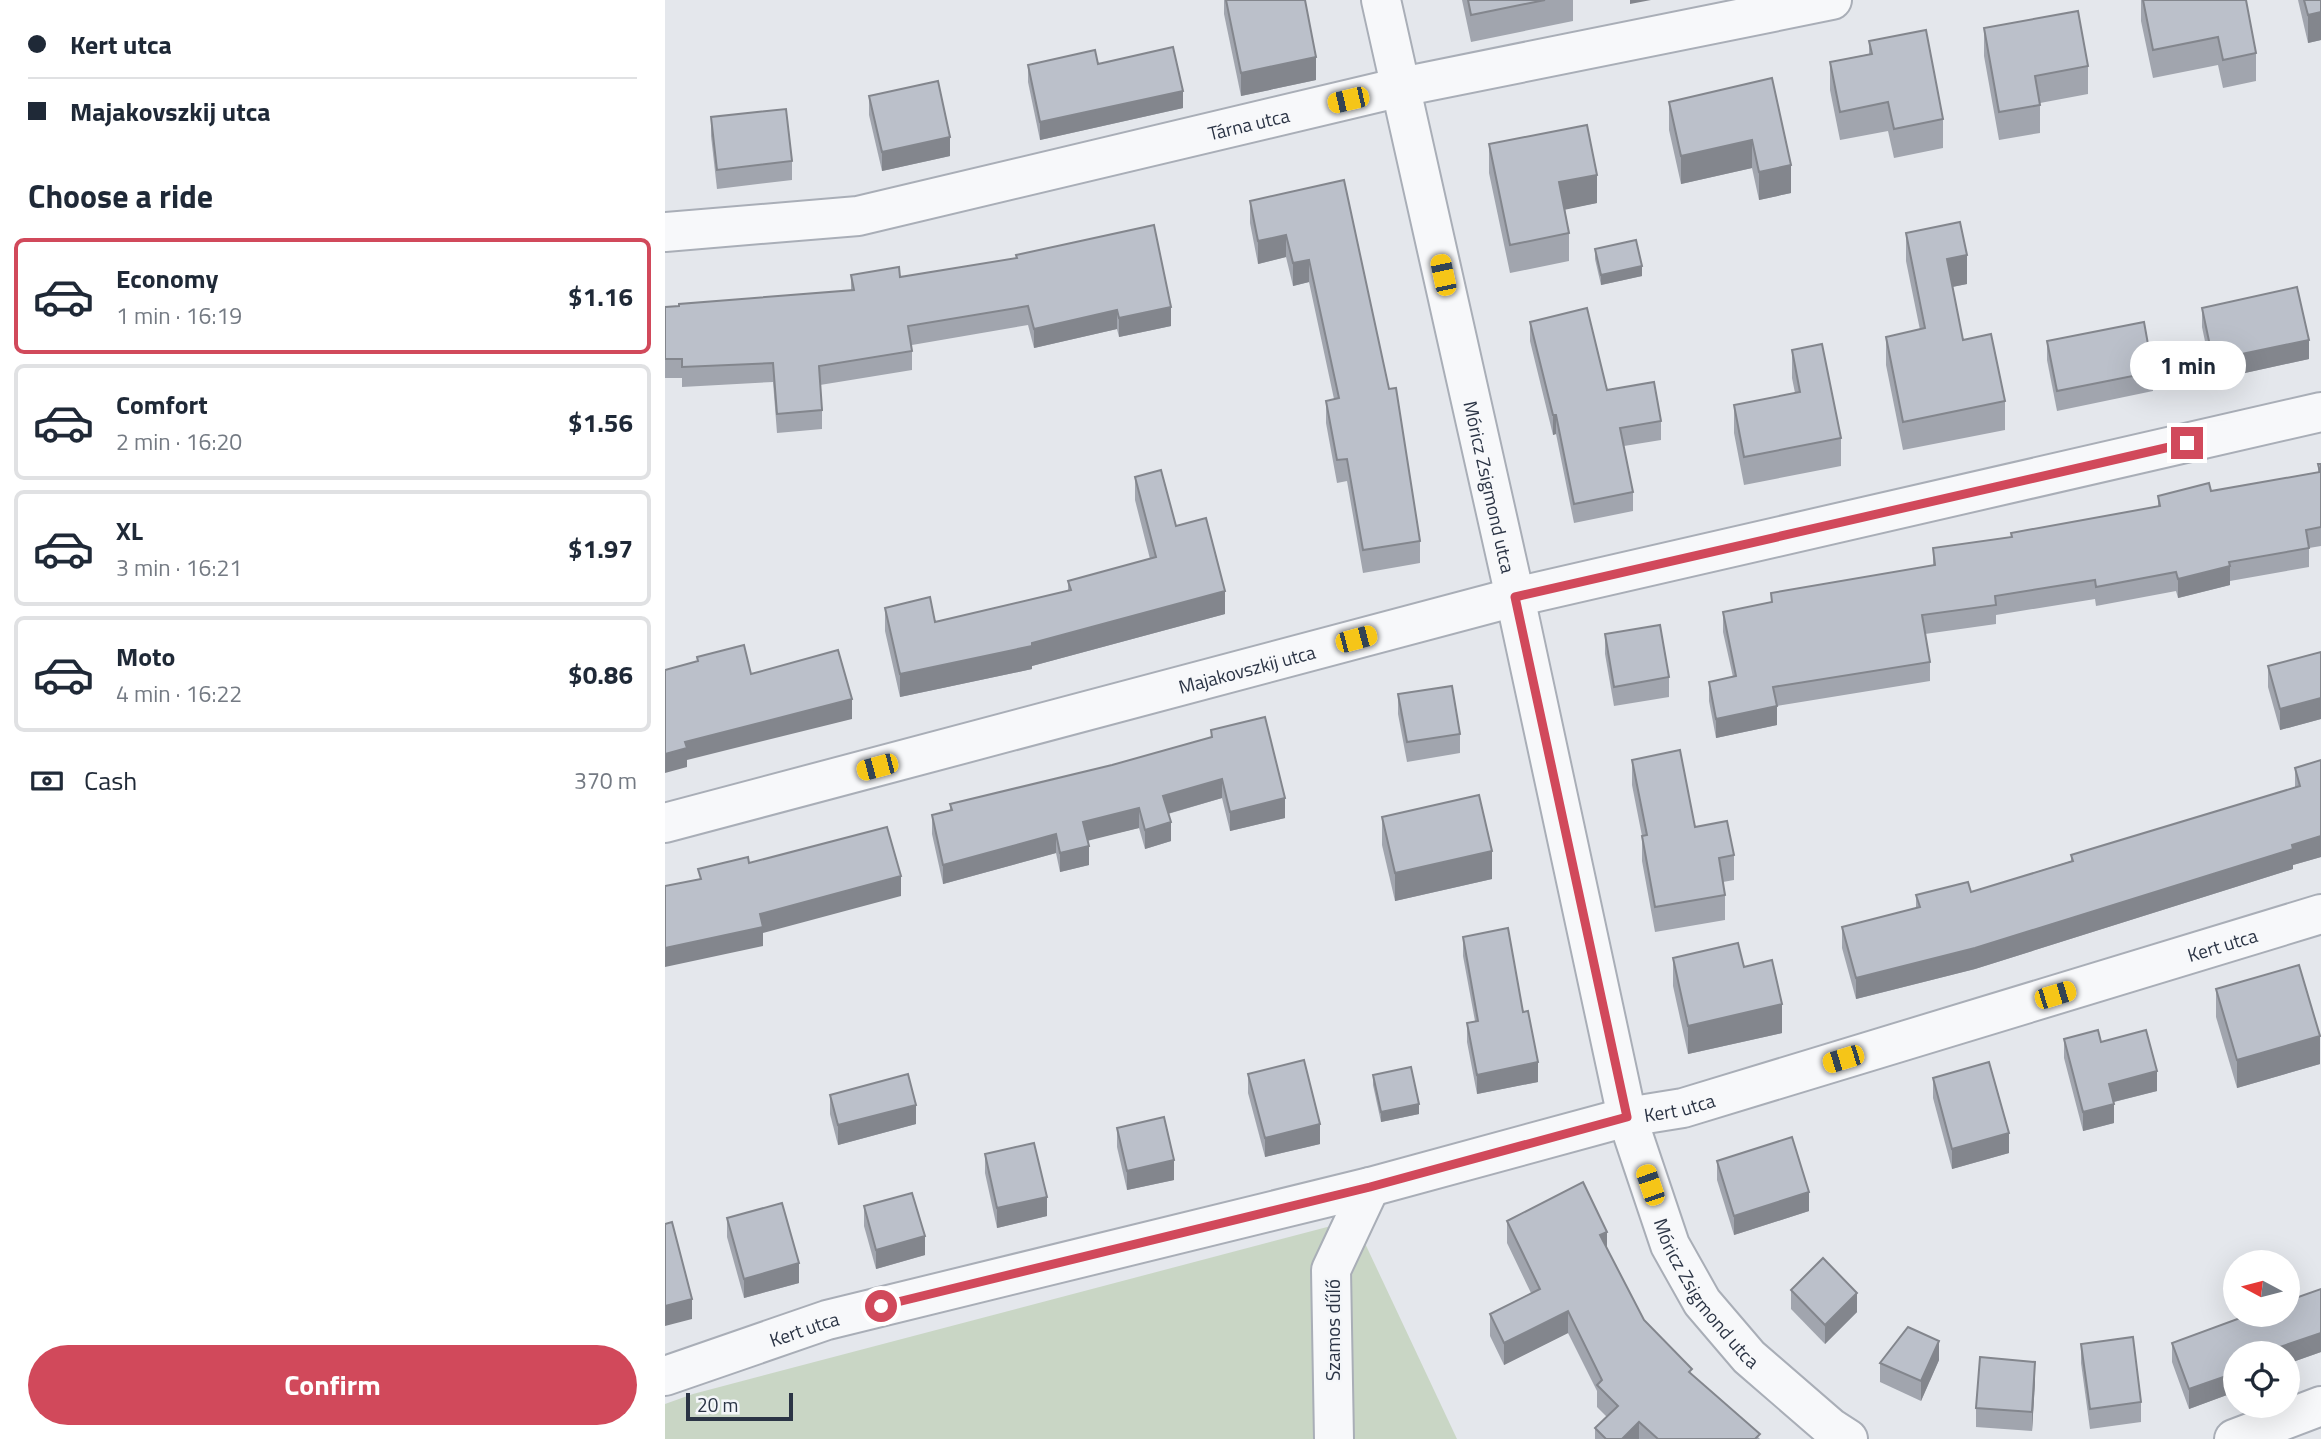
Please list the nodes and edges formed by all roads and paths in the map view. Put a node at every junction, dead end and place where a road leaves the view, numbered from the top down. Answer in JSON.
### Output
{"nodes":[{"id":1,"x":1381,"y":0,"type":"edge"},
{"id":2,"x":1832,"y":0,"type":"edge"},
{"id":3,"x":1401,"y":87,"type":"junction"},
{"id":4,"x":665,"y":232,"type":"edge"},
{"id":5,"x":2321,"y":412,"type":"edge"},
{"id":6,"x":1515,"y":597,"type":"junction"},
{"id":7,"x":665,"y":823,"type":"edge"},
{"id":8,"x":2321,"y":914,"type":"edge"},
{"id":9,"x":1627,"y":1117,"type":"junction"},
{"id":10,"x":1370,"y":1187,"type":"junction"},
{"id":11,"x":665,"y":1376,"type":"edge"},
{"id":12,"x":2321,"y":1406,"type":"edge"},
{"id":13,"x":1334,"y":1439,"type":"edge"},
{"id":14,"x":1848,"y":1439,"type":"edge"},
{"id":15,"x":2234,"y":1439,"type":"edge"}],
"edges":[{"from":1,"to":3,"type":"street","name":"Móricz Zsigmond utca"},
{"from":2,"to":3,"type":"street","name":"Tárna utca"},
{"from":3,"to":4,"type":"street","name":"Tárna utca"},
{"from":3,"to":6,"type":"street","name":"Móricz Zsigmond utca"},
{"from":5,"to":6,"type":"street","name":"Majakovszkij utca"},
{"from":6,"to":7,"type":"street","name":"Majakovszkij utca"},
{"from":6,"to":9,"type":"street","name":"Móricz Zsigmond utca"},
{"from":8,"to":9,"type":"street","name":"Kert utca"},
{"from":9,"to":10,"type":"street","name":"Kert utca"},
{"from":9,"to":14,"type":"street","name":"Móricz Zsigmond utca"},
{"from":10,"to":11,"type":"street","name":"Kert utca"},
{"from":10,"to":13,"type":"street","name":"Szamos dűlő"},
{"from":12,"to":15,"type":"street"}]}
